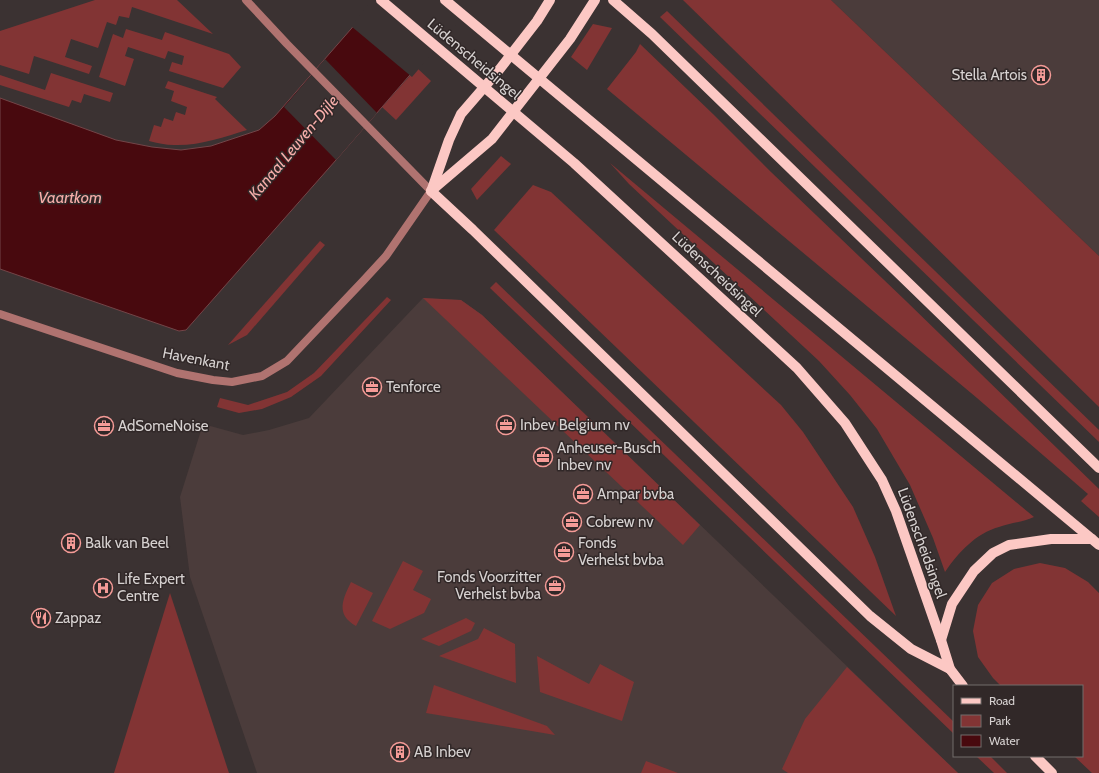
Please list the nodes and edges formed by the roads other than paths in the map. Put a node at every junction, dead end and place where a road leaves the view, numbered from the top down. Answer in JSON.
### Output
{"nodes":[{"id":1,"x":246,"y":0,"type":"edge"},
{"id":2,"x":381,"y":0,"type":"edge"},
{"id":3,"x":445,"y":0,"type":"edge"},
{"id":4,"x":550,"y":0,"type":"edge"},
{"id":5,"x":595,"y":0,"type":"edge"},
{"id":6,"x":613,"y":0,"type":"edge"},
{"id":7,"x":431,"y":191,"type":"junction"},
{"id":8,"x":0,"y":314,"type":"edge"},
{"id":9,"x":1099,"y":468,"type":"edge"},
{"id":10,"x":1095,"y":542,"type":"edge"},
{"id":11,"x":941,"y":640,"type":"junction"},
{"id":12,"x":950,"y":669,"type":"junction"},
{"id":13,"x":962,"y":685,"type":"edge"},
{"id":14,"x":1036,"y":757,"type":"edge"},
{"id":15,"x":1052,"y":773,"type":"edge"}],
"edges":[{"from":1,"to":7,"type":"street"},
{"from":2,"to":11,"type":"main road","name":"Lüdenscheidsingel"},
{"from":3,"to":10,"type":"main road","name":"Lüdenscheidsingel"},
{"from":4,"to":7,"type":"main road"},
{"from":5,"to":7,"type":"main road"},
{"from":6,"to":9,"type":"main road"},
{"from":7,"to":8,"type":"street","name":"Havenkant"},
{"from":7,"to":12,"type":"main road"},
{"from":10,"to":11,"type":"main road"},
{"from":11,"to":12,"type":"main road","name":"Lüdenscheidsingel"},
{"from":12,"to":13,"type":"main road"},
{"from":14,"to":15,"type":"main road"}]}
